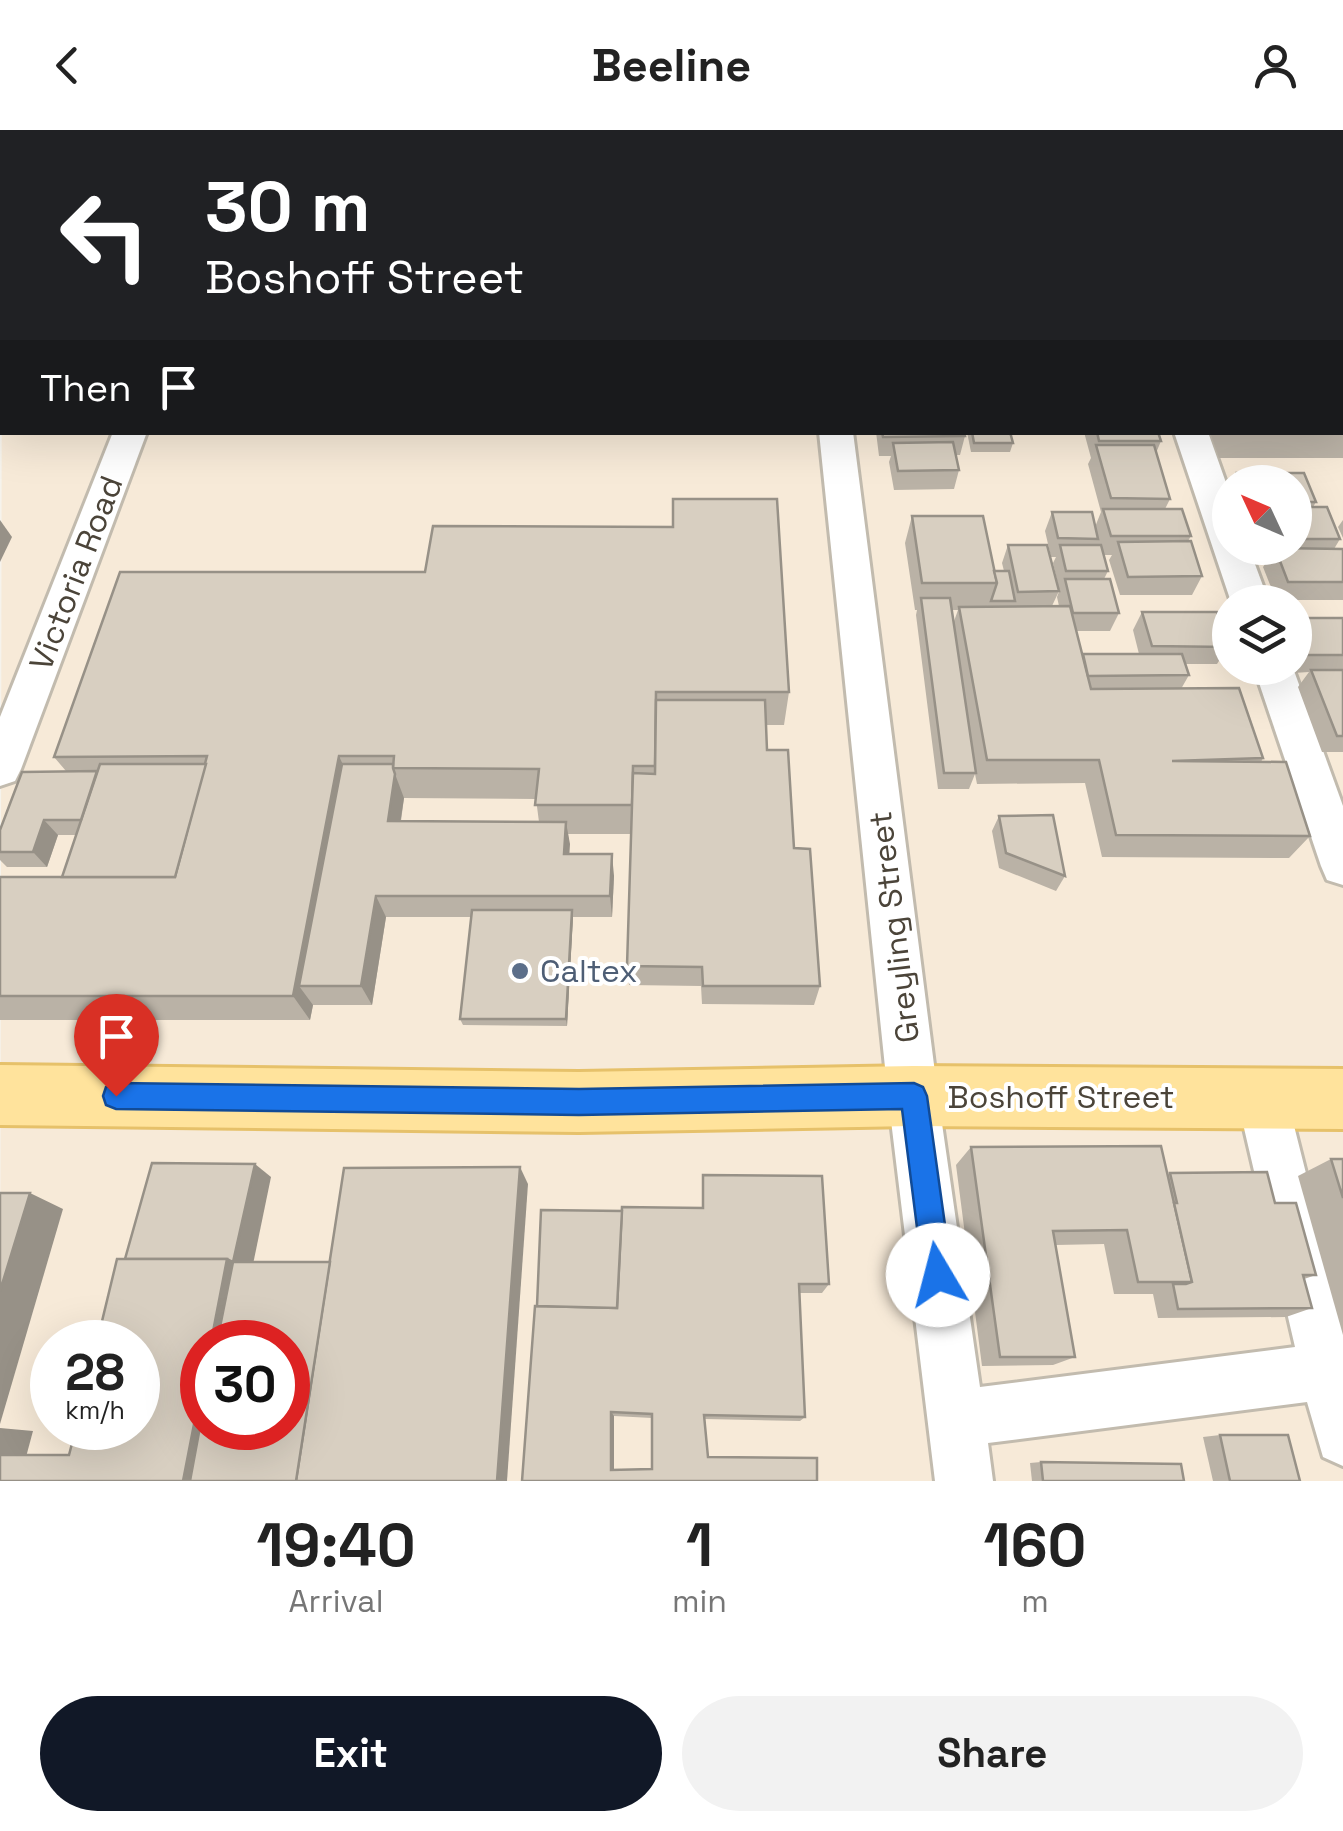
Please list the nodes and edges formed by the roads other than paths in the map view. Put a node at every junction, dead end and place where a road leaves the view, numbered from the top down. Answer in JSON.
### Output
{"nodes":[{"id":1,"x":129,"y":435,"type":"edge"},
{"id":2,"x":836,"y":435,"type":"edge"},
{"id":3,"x":1191,"y":435,"type":"edge"},
{"id":4,"x":1212,"y":495,"type":"edge"},
{"id":5,"x":1279,"y":685,"type":"edge"},
{"id":6,"x":0,"y":769,"type":"edge"},
{"id":7,"x":1343,"y":866,"type":"edge"},
{"id":8,"x":0,"y":1094,"type":"edge"},
{"id":9,"x":914,"y":1096,"type":"junction"},
{"id":10,"x":1262,"y":1098,"type":"junction"},
{"id":11,"x":1343,"y":1099,"type":"edge"},
{"id":12,"x":1328,"y":1371,"type":"junction"},
{"id":13,"x":957,"y":1418,"type":"junction"},
{"id":14,"x":1343,"y":1437,"type":"edge"},
{"id":15,"x":964,"y":1481,"type":"edge"}],
"edges":[{"from":1,"to":6,"type":"street","name":"Victoria Road"},
{"from":2,"to":9,"type":"street","name":"Greyling Street"},
{"from":3,"to":4,"type":"street"},
{"from":5,"to":7,"type":"street"},
{"from":8,"to":9,"type":"main road","name":"Boshoff Street"},
{"from":9,"to":10,"type":"main road","name":"Boshoff Street"},
{"from":9,"to":13,"type":"street","name":"Greyling Street"},
{"from":10,"to":11,"type":"main road","name":"Boshoff Street"},
{"from":10,"to":12,"type":"street"},
{"from":12,"to":13,"type":"street"},
{"from":12,"to":14,"type":"street"},
{"from":13,"to":15,"type":"street","name":"Greyling Street"}]}
